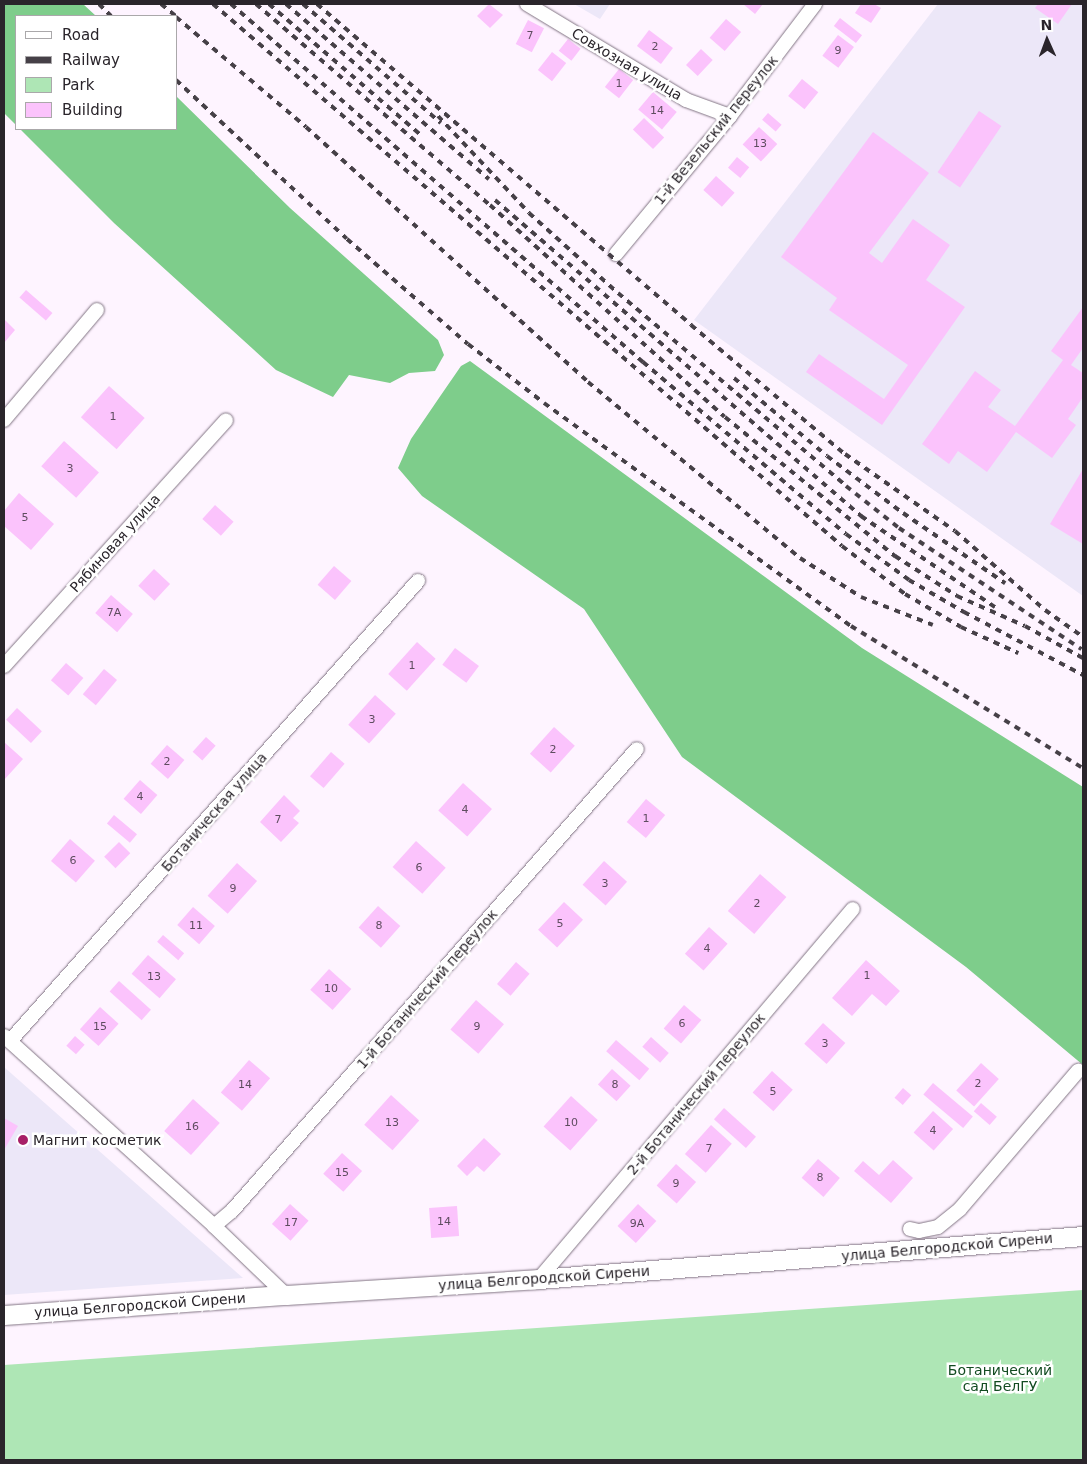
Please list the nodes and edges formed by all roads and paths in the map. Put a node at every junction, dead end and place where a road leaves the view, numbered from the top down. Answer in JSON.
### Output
{"nodes":[{"id":1,"x":527,"y":4,"type":"edge"},
{"id":2,"x":815,"y":4,"type":"edge"},
{"id":3,"x":730,"y":116,"type":"junction"},
{"id":4,"x":616,"y":254,"type":"dead end"},
{"id":5,"x":98,"y":310,"type":"dead end"},
{"id":6,"x":4,"y":420,"type":"edge"},
{"id":7,"x":226,"y":420,"type":"dead end"},
{"id":8,"x":418,"y":581,"type":"dead end"},
{"id":9,"x":4,"y":666,"type":"edge"},
{"id":10,"x":637,"y":749,"type":"dead end"},
{"id":11,"x":853,"y":909,"type":"dead end"},
{"id":12,"x":7,"y":1038,"type":"edge"},
{"id":13,"x":1078,"y":1071,"type":"dead end"},
{"id":14,"x":214,"y":1226,"type":"junction"},
{"id":15,"x":910,"y":1230,"type":"dead end"},
{"id":16,"x":1083,"y":1236,"type":"edge"},
{"id":17,"x":539,"y":1279,"type":"junction"},
{"id":18,"x":286,"y":1294,"type":"junction"},
{"id":19,"x":4,"y":1315,"type":"edge"}],
"edges":[{"from":1,"to":3,"type":"street","name":"Совхозная улица"},
{"from":2,"to":3,"type":"street","name":"1-й Везельский переулок"},
{"from":3,"to":4,"type":"street","name":"1-й Везельский переулок"},
{"from":5,"to":6,"type":"street"},
{"from":7,"to":9,"type":"street","name":"Рябиновая улица"},
{"from":8,"to":12,"type":"street","name":"Ботаническая улица"},
{"from":10,"to":14,"type":"street","name":"1-й Ботанический переулок"},
{"from":11,"to":17,"type":"street","name":"2-й Ботанический переулок"},
{"from":12,"to":14,"type":"street"},
{"from":13,"to":15,"type":"street"},
{"from":14,"to":18,"type":"street"},
{"from":16,"to":17,"type":"main road","name":"улица Белгородской Сирени"},
{"from":17,"to":18,"type":"main road","name":"улица Белгородской Сирени"},
{"from":18,"to":19,"type":"main road","name":"улица Белгородской Сирени"}]}
